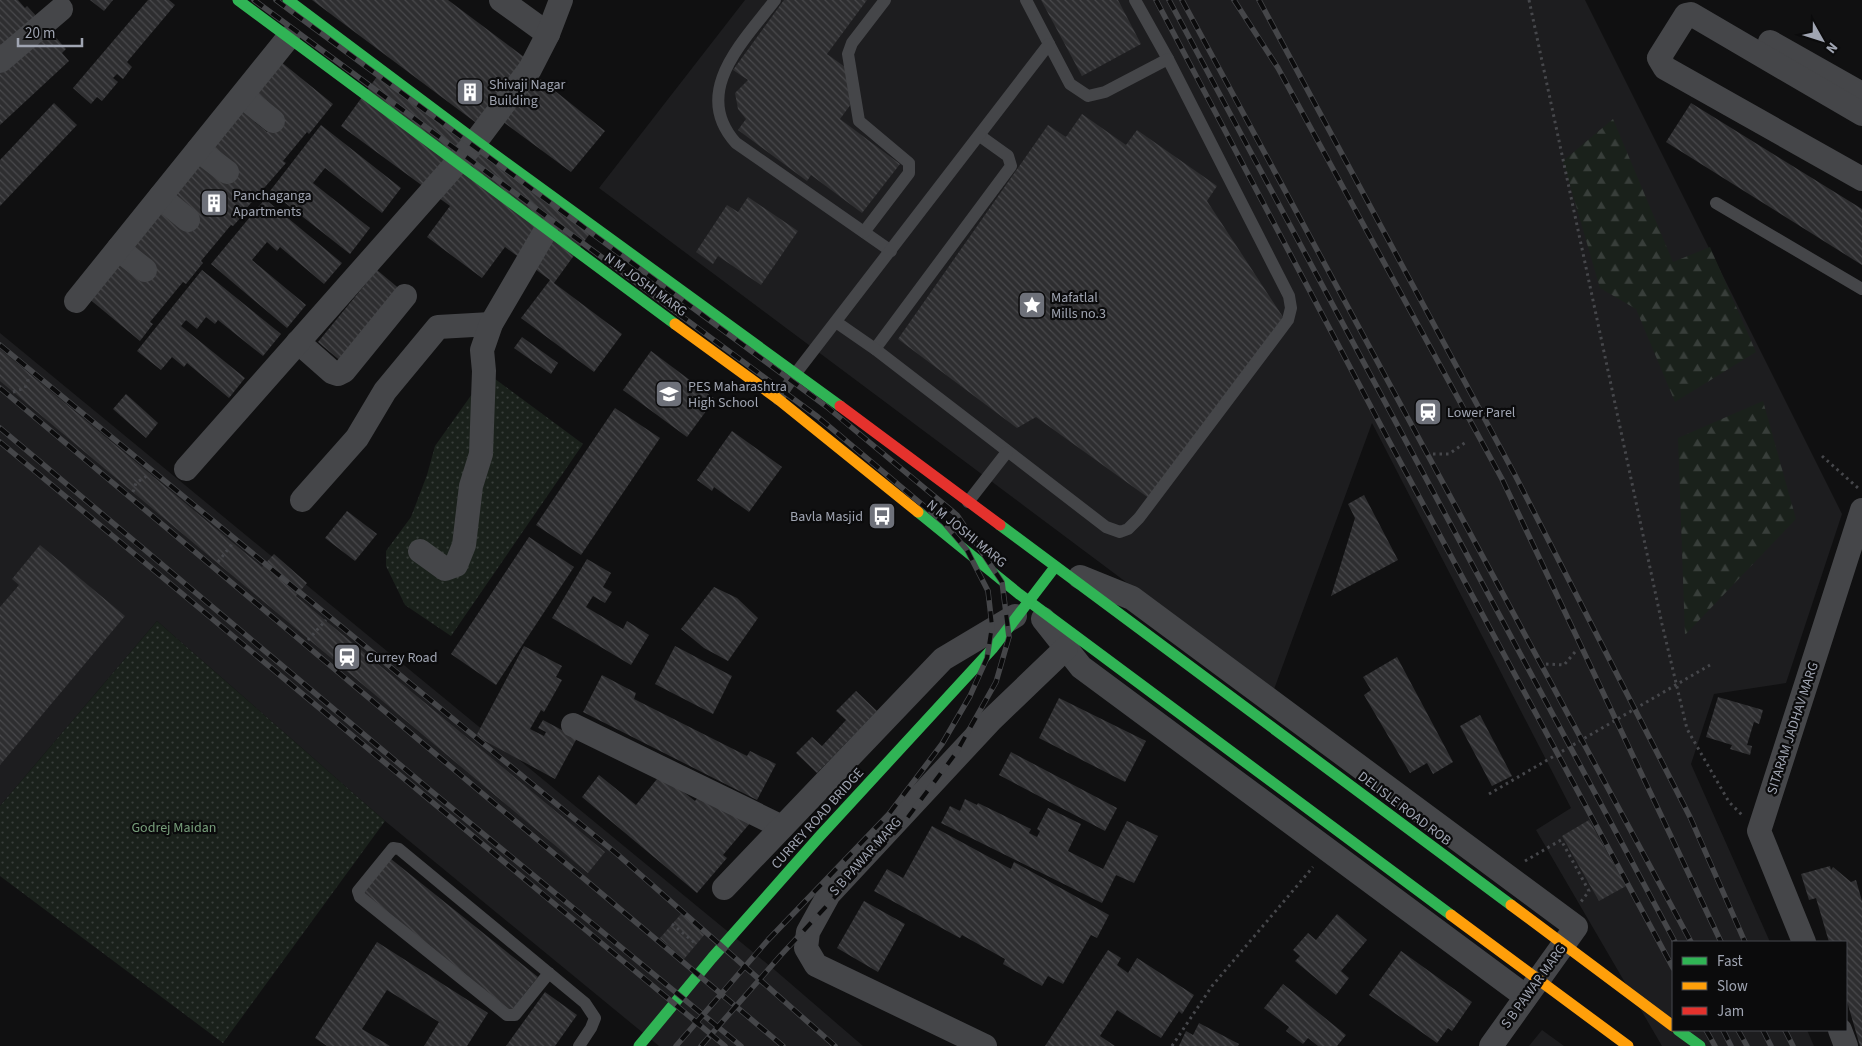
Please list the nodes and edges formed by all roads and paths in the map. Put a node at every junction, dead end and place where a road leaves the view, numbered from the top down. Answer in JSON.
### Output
{"nodes":[{"id":1,"x":238,"y":0,"type":"edge"},
{"id":2,"x":288,"y":0,"type":"edge"},
{"id":3,"x":501,"y":0,"type":"edge"},
{"id":4,"x":561,"y":0,"type":"edge"},
{"id":5,"x":775,"y":0,"type":"edge"},
{"id":6,"x":885,"y":0,"type":"edge"},
{"id":7,"x":1026,"y":0,"type":"edge"},
{"id":8,"x":1135,"y":0,"type":"edge"},
{"id":9,"x":1529,"y":0,"type":"edge"},
{"id":10,"x":1701,"y":7,"type":"edge"},
{"id":11,"x":63,"y":11,"type":"edge"},
{"id":12,"x":548,"y":34,"type":"junction"},
{"id":13,"x":288,"y":38,"type":"junction"},
{"id":14,"x":1749,"y":38,"type":"junction"},
{"id":15,"x":1049,"y":44,"type":"junction"},
{"id":16,"x":1168,"y":59,"type":"junction"},
{"id":17,"x":0,"y":61,"type":"edge"},
{"id":18,"x":1862,"y":94,"type":"edge"},
{"id":19,"x":242,"y":96,"type":"junction"},
{"id":20,"x":1862,"y":114,"type":"edge"},
{"id":21,"x":273,"y":121,"type":"dead end"},
{"id":22,"x":980,"y":136,"type":"junction"},
{"id":23,"x":476,"y":141,"type":"junction"},
{"id":24,"x":198,"y":150,"type":"junction"},
{"id":25,"x":457,"y":164,"type":"junction"},
{"id":26,"x":227,"y":172,"type":"dead end"},
{"id":27,"x":1862,"y":179,"type":"edge"},
{"id":28,"x":160,"y":197,"type":"junction"},
{"id":29,"x":1716,"y":203,"type":"dead end"},
{"id":30,"x":188,"y":220,"type":"dead end"},
{"id":31,"x":546,"y":230,"type":"junction"},
{"id":32,"x":864,"y":232,"type":"junction"},
{"id":33,"x":118,"y":249,"type":"junction"},
{"id":34,"x":891,"y":251,"type":"junction"},
{"id":35,"x":145,"y":270,"type":"dead end"},
{"id":36,"x":1862,"y":289,"type":"edge"},
{"id":37,"x":405,"y":296,"type":"dead end"},
{"id":38,"x":76,"y":301,"type":"dead end"},
{"id":39,"x":836,"y":322,"type":"junction"},
{"id":40,"x":491,"y":324,"type":"junction"},
{"id":41,"x":298,"y":342,"type":"junction"},
{"id":42,"x":875,"y":348,"type":"junction"},
{"id":43,"x":796,"y":373,"type":"junction"},
{"id":44,"x":30,"y":374,"type":"dead end"},
{"id":45,"x":13,"y":392,"type":"dead end"},
{"id":46,"x":778,"y":399,"type":"junction"},
{"id":47,"x":1466,"y":442,"type":"dead end"},
{"id":48,"x":1008,"y":452,"type":"junction"},
{"id":49,"x":1433,"y":454,"type":"dead end"},
{"id":50,"x":1822,"y":456,"type":"dead end"},
{"id":51,"x":186,"y":469,"type":"dead end"},
{"id":52,"x":150,"y":474,"type":"dead end"},
{"id":53,"x":133,"y":492,"type":"dead end"},
{"id":54,"x":1862,"y":492,"type":"edge"},
{"id":55,"x":302,"y":500,"type":"dead end"},
{"id":56,"x":968,"y":502,"type":"junction"},
{"id":57,"x":1862,"y":510,"type":"edge"},
{"id":58,"x":233,"y":543,"type":"dead end"},
{"id":59,"x":420,"y":551,"type":"dead end"},
{"id":60,"x":218,"y":562,"type":"dead end"},
{"id":61,"x":1055,"y":568,"type":"junction"},
{"id":62,"x":1025,"y":607,"type":"junction"},
{"id":63,"x":1118,"y":614,"type":"joint"},
{"id":64,"x":326,"y":620,"type":"dead end"},
{"id":65,"x":308,"y":640,"type":"dead end"},
{"id":66,"x":1066,"y":648,"type":"junction"},
{"id":67,"x":1575,"y":652,"type":"dead end"},
{"id":68,"x":1546,"y":664,"type":"dead end"},
{"id":69,"x":1710,"y":665,"type":"dead end"},
{"id":70,"x":573,"y":725,"type":"dead end"},
{"id":71,"x":1489,"y":794,"type":"dead end"},
{"id":72,"x":782,"y":827,"type":"junction"},
{"id":73,"x":1759,"y":831,"type":"junction"},
{"id":74,"x":1328,"y":850,"type":"junction"},
{"id":75,"x":1503,"y":873,"type":"junction"},
{"id":76,"x":724,"y":888,"type":"dead end"},
{"id":77,"x":1589,"y":891,"type":"dead end"},
{"id":78,"x":1804,"y":941,"type":"edge"},
{"id":79,"x":549,"y":973,"type":"junction"},
{"id":80,"x":1525,"y":996,"type":"junction"},
{"id":81,"x":1672,"y":1025,"type":"edge"},
{"id":82,"x":1679,"y":1031,"type":"edge"},
{"id":83,"x":1840,"y":1031,"type":"edge"},
{"id":84,"x":579,"y":1046,"type":"edge"},
{"id":85,"x":639,"y":1046,"type":"edge"},
{"id":86,"x":985,"y":1046,"type":"edge"},
{"id":87,"x":1172,"y":1046,"type":"edge"},
{"id":88,"x":1491,"y":1046,"type":"edge"},
{"id":89,"x":1628,"y":1046,"type":"edge"},
{"id":90,"x":1700,"y":1046,"type":"edge"},
{"id":91,"x":1846,"y":1046,"type":"edge"}],
"edges":[{"from":1,"to":13,"type":"main road","name":"N M JOSHI MARG"},
{"from":2,"to":23,"type":"main road","name":"N M JOSHI MARG"},
{"from":3,"to":12,"type":"street"},
{"from":4,"to":12,"type":"street"},
{"from":5,"to":32,"type":"lane"},
{"from":6,"to":32,"type":"lane"},
{"from":7,"to":15,"type":"lane"},
{"from":8,"to":16,"type":"lane"},
{"from":9,"to":73,"type":"path"},
{"from":10,"to":14,"type":"street"},
{"from":10,"to":27,"type":"street"},
{"from":11,"to":17,"type":"street"},
{"from":12,"to":23,"type":"street"},
{"from":13,"to":19,"type":"street"},
{"from":13,"to":25,"type":"main road","name":"N M JOSHI MARG"},
{"from":14,"to":18,"type":"street"},
{"from":14,"to":20,"type":"street"},
{"from":15,"to":16,"type":"lane"},
{"from":15,"to":22,"type":"lane"},
{"from":16,"to":48,"type":"lane"},
{"from":19,"to":21,"type":"street"},
{"from":19,"to":24,"type":"street"},
{"from":22,"to":34,"type":"lane"},
{"from":22,"to":42,"type":"lane"},
{"from":23,"to":25,"type":"street"},
{"from":23,"to":43,"type":"main road","name":"N M JOSHI MARG"},
{"from":24,"to":26,"type":"street"},
{"from":24,"to":28,"type":"street"},
{"from":25,"to":31,"type":"main road","name":"N M JOSHI MARG"},
{"from":25,"to":41,"type":"street"},
{"from":28,"to":30,"type":"street"},
{"from":28,"to":33,"type":"street"},
{"from":29,"to":36,"type":"lane"},
{"from":31,"to":40,"type":"street"},
{"from":31,"to":46,"type":"main road","name":"N M JOSHI MARG"},
{"from":32,"to":34,"type":"lane"},
{"from":33,"to":35,"type":"street"},
{"from":33,"to":38,"type":"street"},
{"from":34,"to":39,"type":"lane"},
{"from":37,"to":41,"type":"street"},
{"from":39,"to":42,"type":"lane"},
{"from":39,"to":43,"type":"lane"},
{"from":40,"to":55,"type":"street"},
{"from":40,"to":59,"type":"street"},
{"from":41,"to":51,"type":"street"},
{"from":42,"to":48,"type":"lane"},
{"from":43,"to":46,"type":"lane"},
{"from":43,"to":56,"type":"main road","name":"N M JOSHI MARG"},
{"from":44,"to":45,"type":"path"},
{"from":46,"to":62,"type":"main road","name":"N M JOSHI MARG"},
{"from":47,"to":49,"type":"path"},
{"from":48,"to":56,"type":"lane"},
{"from":50,"to":54,"type":"path"},
{"from":52,"to":53,"type":"path"},
{"from":56,"to":61,"type":"main road","name":"N M JOSHI MARG"},
{"from":57,"to":73,"type":"street","name":"SITARAM JADHAV MARG"},
{"from":58,"to":60,"type":"path"},
{"from":61,"to":62,"type":"main road","name":"CURREY ROAD BRIDGE"},
{"from":61,"to":63,"type":"main road","name":"N M JOSHI MARG"},
{"from":61,"to":75,"type":"street"},
{"from":62,"to":66,"type":"street"},
{"from":62,"to":72,"type":"street"},
{"from":62,"to":85,"type":"main road","name":"CURREY ROAD BRIDGE"},
{"from":62,"to":89,"type":"main road","name":"N M JOSHI MARG"},
{"from":63,"to":81,"type":"main road","name":"DELISLE ROAD ROB"},
{"from":64,"to":65,"type":"path"},
{"from":66,"to":74,"type":"street"},
{"from":66,"to":86,"type":"street","name":"S B PAWAR MARG"},
{"from":67,"to":68,"type":"path"},
{"from":69,"to":71,"type":"path"},
{"from":70,"to":72,"type":"street"},
{"from":72,"to":76,"type":"street"},
{"from":73,"to":78,"type":"street"},
{"from":74,"to":80,"type":"street"},
{"from":74,"to":87,"type":"path"},
{"from":75,"to":77,"type":"path"},
{"from":75,"to":80,"type":"street","name":"S B PAWAR MARG"},
{"from":79,"to":79,"type":"lane"},
{"from":79,"to":84,"type":"lane"},
{"from":80,"to":88,"type":"street","name":"S B PAWAR MARG"},
{"from":82,"to":90,"type":"main road"},
{"from":83,"to":91,"type":"street"}]}
